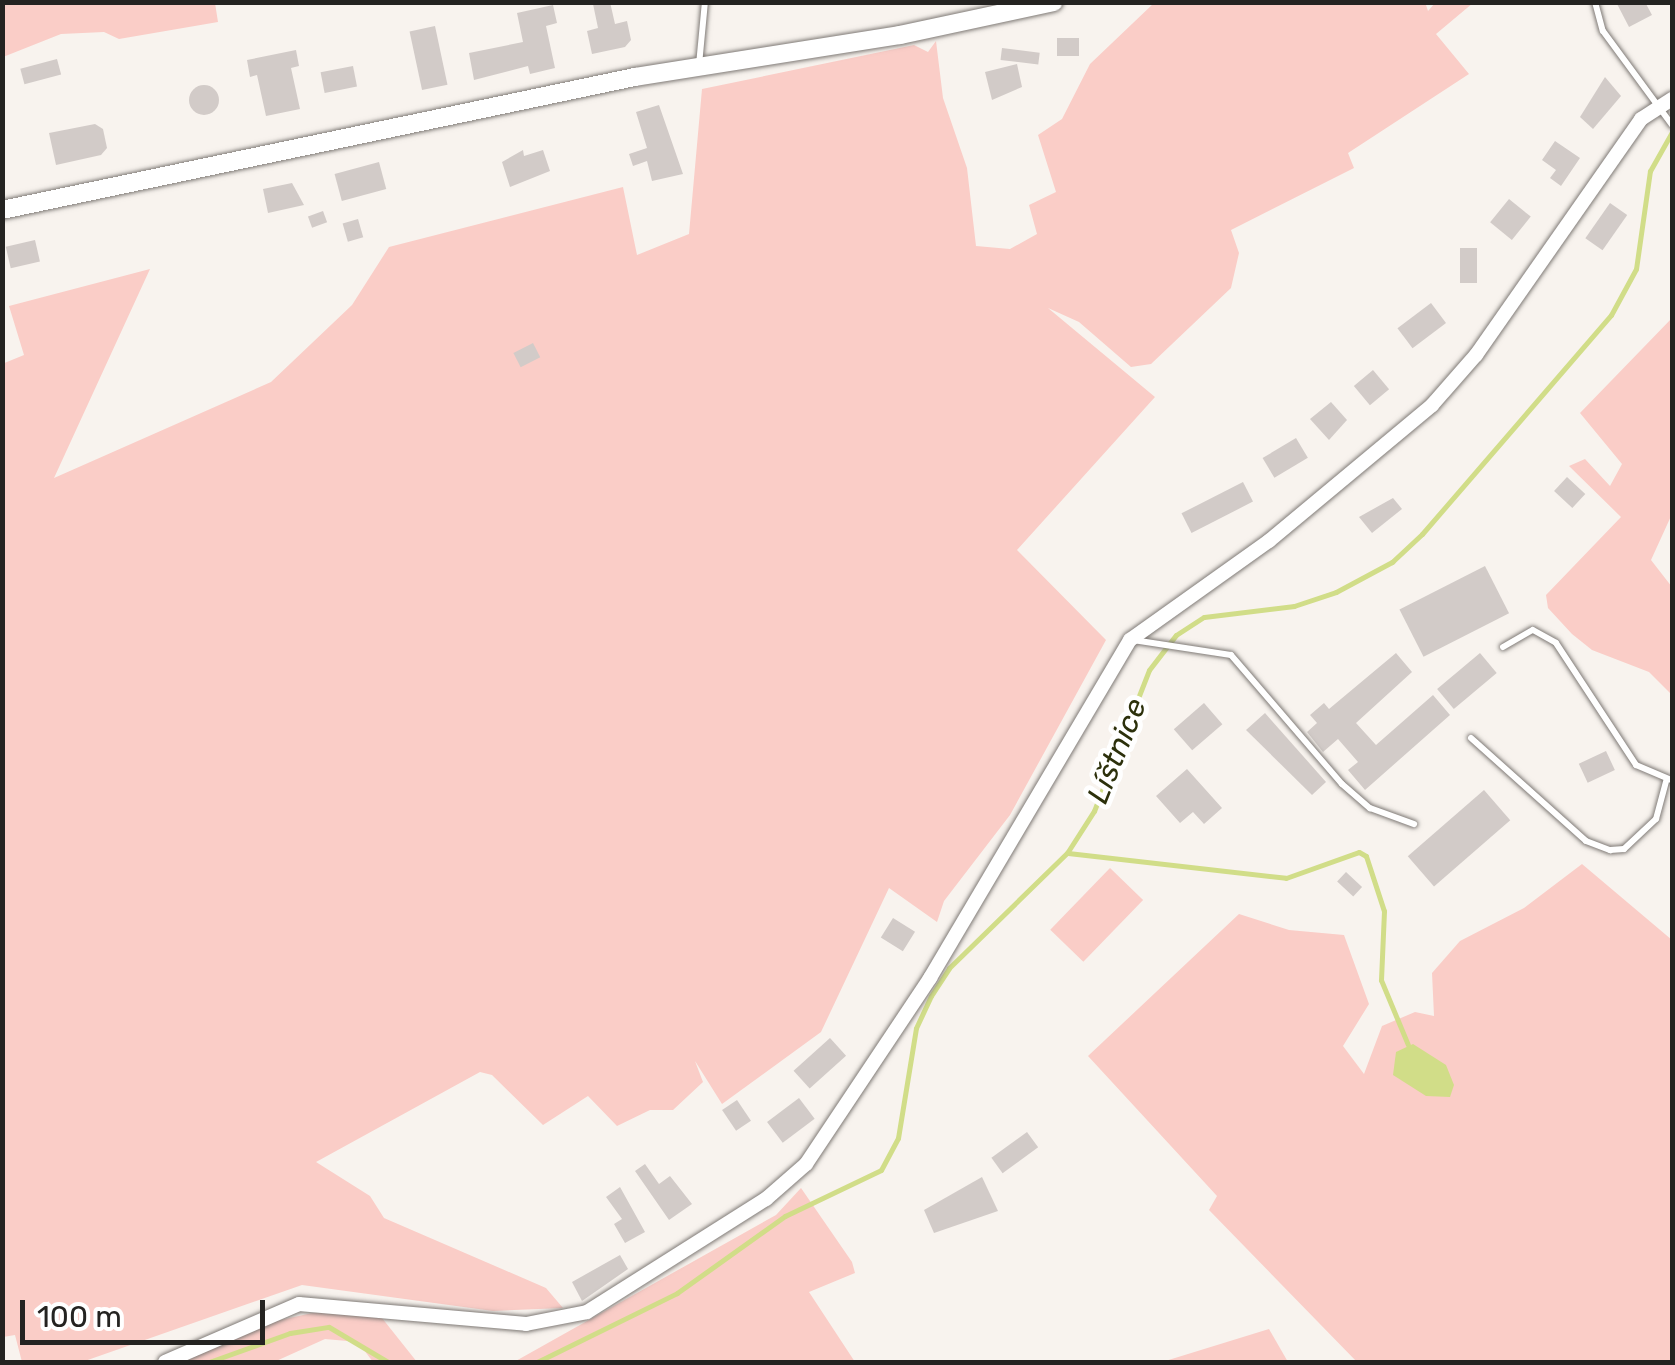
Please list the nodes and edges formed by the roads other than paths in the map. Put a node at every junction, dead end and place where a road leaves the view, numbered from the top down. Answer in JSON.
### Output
{"nodes":[{"id":1,"x":705,"y":2,"type":"edge"},
{"id":2,"x":1054,"y":2,"type":"edge"},
{"id":3,"x":1595,"y":2,"type":"edge"},
{"id":4,"x":699,"y":66,"type":"junction"},
{"id":5,"x":1672,"y":99,"type":"edge"},
{"id":6,"x":1658,"y":106,"type":"junction"},
{"id":7,"x":1672,"y":125,"type":"edge"},
{"id":8,"x":2,"y":210,"type":"edge"},
{"id":9,"x":1130,"y":640,"type":"junction"},
{"id":10,"x":1503,"y":647,"type":"dead end"},
{"id":11,"x":1471,"y":738,"type":"dead end"},
{"id":12,"x":1670,"y":780,"type":"edge"},
{"id":13,"x":1414,"y":824,"type":"dead end"},
{"id":14,"x":165,"y":1362,"type":"edge"}],
"edges":[{"from":1,"to":4,"type":"lane"},
{"from":2,"to":4,"type":"street"},
{"from":3,"to":6,"type":"lane"},
{"from":4,"to":8,"type":"street"},
{"from":5,"to":6,"type":"street"},
{"from":6,"to":7,"type":"lane"},
{"from":6,"to":9,"type":"street"},
{"from":9,"to":13,"type":"lane"},
{"from":9,"to":14,"type":"street"},
{"from":10,"to":12,"type":"lane"},
{"from":11,"to":12,"type":"lane"}]}
